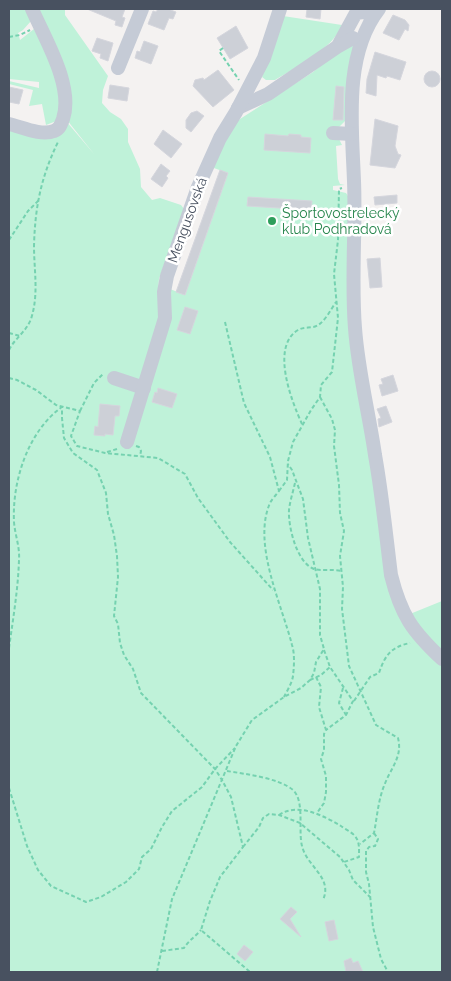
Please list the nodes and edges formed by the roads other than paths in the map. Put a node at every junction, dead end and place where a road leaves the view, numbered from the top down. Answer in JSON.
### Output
{"nodes":[{"id":1,"x":142,"y":9,"type":"edge"},
{"id":2,"x":280,"y":9,"type":"edge"},
{"id":3,"x":34,"y":15,"type":"edge"},
{"id":4,"x":360,"y":20,"type":"edge"},
{"id":5,"x":118,"y":68,"type":"dead end"},
{"id":6,"x":254,"y":77,"type":"junction"},
{"id":7,"x":276,"y":88,"type":"junction"},
{"id":8,"x":238,"y":108,"type":"junction"},
{"id":9,"x":9,"y":124,"type":"edge"},
{"id":10,"x":333,"y":133,"type":"dead end"},
{"id":11,"x":352,"y":134,"type":"junction"},
{"id":12,"x":116,"y":379,"type":"road end"},
{"id":13,"x":144,"y":388,"type":"junction"},
{"id":14,"x":129,"y":443,"type":"road end"},
{"id":15,"x":442,"y":659,"type":"edge"}],
"edges":[{"from":1,"to":5,"type":"street"},
{"from":2,"to":6,"type":"street","name":"Mengusovská"},
{"from":3,"to":9,"type":"street"},
{"from":4,"to":7,"type":"street"},
{"from":4,"to":11,"type":"street"},
{"from":6,"to":7,"type":"street"},
{"from":6,"to":8,"type":"street","name":"Mengusovská"},
{"from":7,"to":8,"type":"street"},
{"from":8,"to":13,"type":"street","name":"Mengusovská"},
{"from":10,"to":11,"type":"street"},
{"from":11,"to":15,"type":"street"},
{"from":12,"to":13,"type":"street"},
{"from":13,"to":14,"type":"street","name":"Mengusovská"}]}
